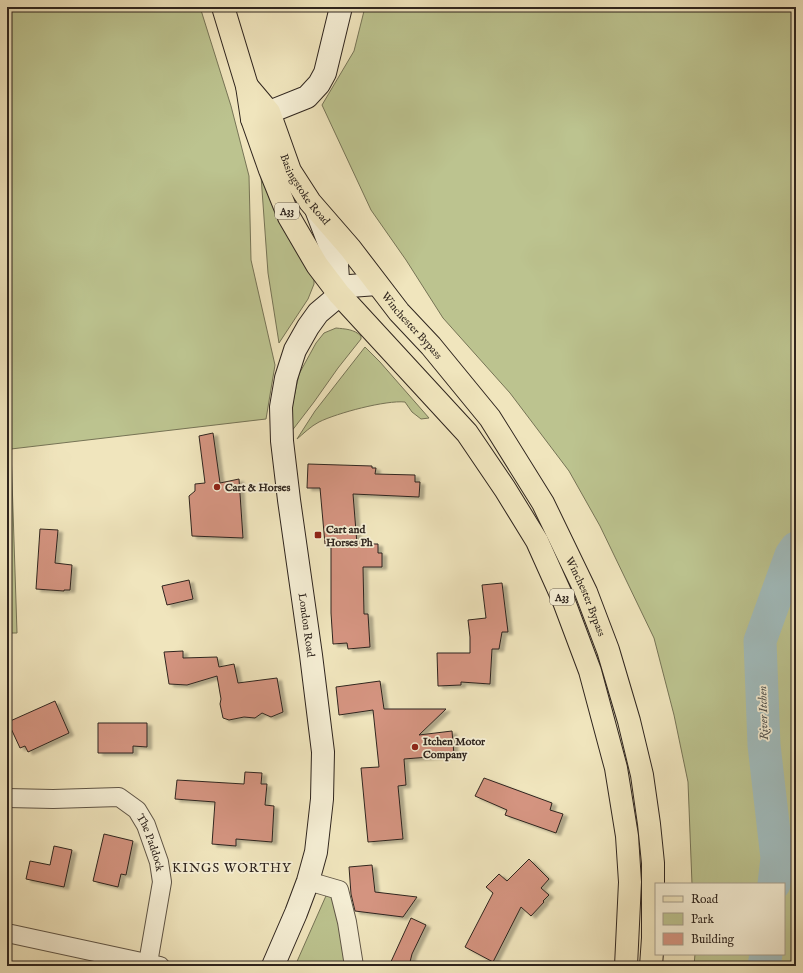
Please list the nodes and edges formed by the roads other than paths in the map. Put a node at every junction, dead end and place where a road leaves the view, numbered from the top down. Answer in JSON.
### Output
{"nodes":[{"id":1,"x":223,"y":7,"type":"edge"},
{"id":2,"x":341,"y":7,"type":"edge"},
{"id":3,"x":260,"y":116,"type":"junction"},
{"id":4,"x":317,"y":212,"type":"junction"},
{"id":5,"x":377,"y":284,"type":"junction"},
{"id":6,"x":339,"y":294,"type":"junction"},
{"id":7,"x":7,"y":798,"type":"edge"},
{"id":8,"x":308,"y":881,"type":"junction"},
{"id":9,"x":7,"y":933,"type":"edge"},
{"id":10,"x":154,"y":964,"type":"edge"},
{"id":11,"x":272,"y":966,"type":"edge"},
{"id":12,"x":354,"y":966,"type":"edge"},
{"id":13,"x":626,"y":966,"type":"edge"},
{"id":14,"x":651,"y":966,"type":"edge"}],
"edges":[{"from":1,"to":3,"type":"main road","name":"Basingstoke Road","number":"A33"},
{"from":2,"to":3,"type":"main road"},
{"from":3,"to":4,"type":"main road","name":"Basingstoke Road","number":"A33"},
{"from":3,"to":6,"type":"main road","name":"Basingstoke Road","number":"A33"},
{"from":4,"to":5,"type":"main road","name":"Basingstoke Road","number":"A33"},
{"from":4,"to":6,"type":"main road"},
{"from":5,"to":6,"type":"main road","name":"London Road"},
{"from":5,"to":14,"type":"main road","name":"Winchester Bypass","number":"A33"},
{"from":6,"to":8,"type":"main road","name":"London Road"},
{"from":6,"to":13,"type":"main road","name":"Winchester Bypass","number":"A33"},
{"from":7,"to":10,"type":"street","name":"The Paddock"},
{"from":8,"to":11,"type":"main road","name":"London Road"},
{"from":8,"to":12,"type":"street"},
{"from":9,"to":10,"type":"street"}]}
